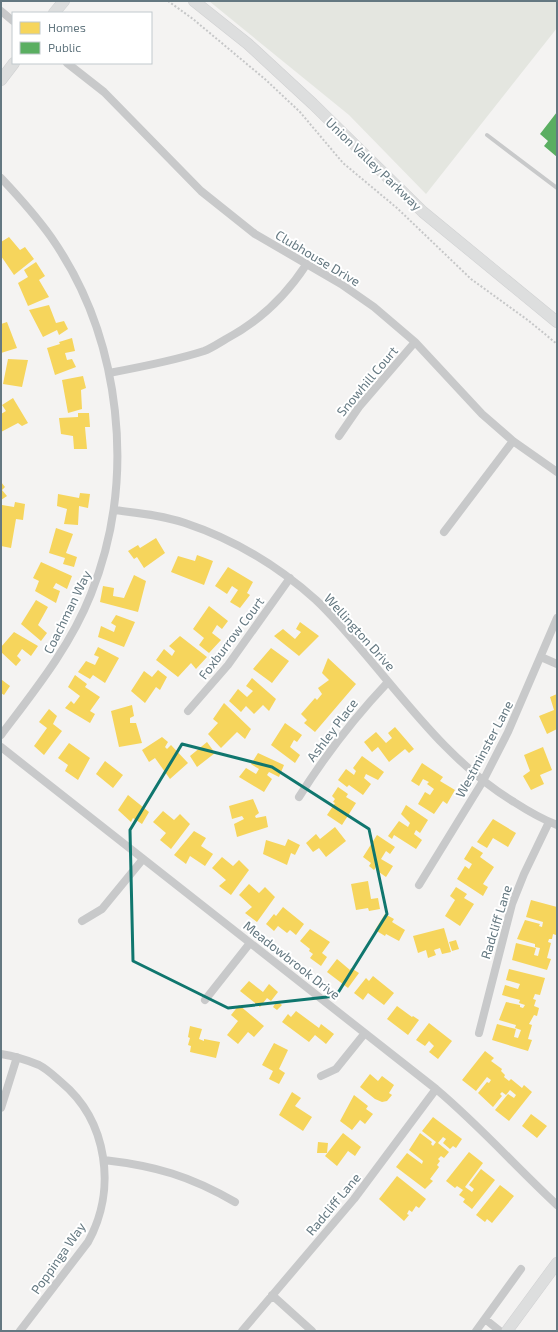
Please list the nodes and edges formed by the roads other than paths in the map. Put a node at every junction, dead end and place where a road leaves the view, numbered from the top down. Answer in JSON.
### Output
{"nodes":[{"id":1,"x":64,"y":1,"type":"edge"},
{"id":2,"x":194,"y":1,"type":"edge"},
{"id":3,"x":1,"y":11,"type":"edge"},
{"id":4,"x":55,"y":12,"type":"edge"},
{"id":5,"x":12,"y":20,"type":"edge"},
{"id":6,"x":13,"y":64,"type":"edge"},
{"id":7,"x":68,"y":64,"type":"edge"},
{"id":8,"x":1,"y":80,"type":"edge"},
{"id":9,"x":486,"y":135,"type":"dead end"},
{"id":10,"x":1,"y":178,"type":"edge"},
{"id":11,"x":557,"y":188,"type":"edge"},
{"id":12,"x":306,"y":265,"type":"junction"},
{"id":13,"x":557,"y":322,"type":"edge"},
{"id":14,"x":415,"y":342,"type":"junction"},
{"id":15,"x":109,"y":373,"type":"junction"},
{"id":16,"x":339,"y":436,"type":"dead end"},
{"id":17,"x":513,"y":441,"type":"junction"},
{"id":18,"x":557,"y":472,"type":"edge"},
{"id":19,"x":114,"y":510,"type":"junction"},
{"id":20,"x":444,"y":532,"type":"dead end"},
{"id":21,"x":290,"y":578,"type":"junction"},
{"id":22,"x":557,"y":618,"type":"edge"},
{"id":23,"x":541,"y":657,"type":"junction"},
{"id":24,"x":557,"y":664,"type":"edge"},
{"id":25,"x":388,"y":682,"type":"junction"},
{"id":26,"x":188,"y":711,"type":"dead end"},
{"id":27,"x":1,"y":735,"type":"edge"},
{"id":28,"x":1,"y":747,"type":"edge"},
{"id":29,"x":483,"y":781,"type":"junction"},
{"id":30,"x":299,"y":797,"type":"dead end"},
{"id":31,"x":553,"y":823,"type":"edge"},
{"id":32,"x":143,"y":859,"type":"junction"},
{"id":33,"x":419,"y":885,"type":"dead end"},
{"id":34,"x":82,"y":921,"type":"dead end"},
{"id":35,"x":250,"y":943,"type":"junction"},
{"id":36,"x":205,"y":1000,"type":"dead end"},
{"id":37,"x":365,"y":1033,"type":"junction"},
{"id":38,"x":479,"y":1033,"type":"dead end"},
{"id":39,"x":1,"y":1054,"type":"edge"},
{"id":40,"x":17,"y":1057,"type":"junction"},
{"id":41,"x":321,"y":1076,"type":"dead end"},
{"id":42,"x":436,"y":1089,"type":"junction"},
{"id":43,"x":1,"y":1108,"type":"edge"},
{"id":44,"x":104,"y":1160,"type":"junction"},
{"id":45,"x":236,"y":1202,"type":"dead end"},
{"id":46,"x":557,"y":1205,"type":"edge"},
{"id":47,"x":557,"y":1263,"type":"edge"},
{"id":48,"x":521,"y":1269,"type":"dead end"},
{"id":49,"x":272,"y":1295,"type":"junction"},
{"id":50,"x":485,"y":1320,"type":"junction"},
{"id":51,"x":20,"y":1331,"type":"edge"},
{"id":52,"x":242,"y":1331,"type":"edge"},
{"id":53,"x":312,"y":1331,"type":"edge"},
{"id":54,"x":476,"y":1331,"type":"edge"},
{"id":55,"x":500,"y":1331,"type":"edge"},
{"id":56,"x":507,"y":1331,"type":"edge"}],
"edges":[{"from":1,"to":4,"type":"street"},
{"from":2,"to":13,"type":"street","name":"Union Valley Parkway"},
{"from":3,"to":5,"type":"street"},
{"from":6,"to":8,"type":"street"},
{"from":7,"to":12,"type":"street","name":"Clubhouse Drive"},
{"from":9,"to":11,"type":"lane"},
{"from":10,"to":15,"type":"street","name":"Coachman Way"},
{"from":12,"to":14,"type":"street","name":"Clubhouse Drive"},
{"from":12,"to":15,"type":"street"},
{"from":14,"to":16,"type":"street","name":"Snowhill Court"},
{"from":14,"to":17,"type":"street","name":"Clubhouse Drive"},
{"from":15,"to":19,"type":"street","name":"Coachman Way"},
{"from":17,"to":18,"type":"street","name":"Clubhouse Drive"},
{"from":17,"to":20,"type":"street"},
{"from":19,"to":21,"type":"street","name":"Wellington Drive"},
{"from":19,"to":27,"type":"street","name":"Coachman Way"},
{"from":21,"to":25,"type":"street","name":"Wellington Drive"},
{"from":21,"to":26,"type":"street","name":"Foxburrow Court"},
{"from":22,"to":23,"type":"street","name":"Westminster Lane"},
{"from":23,"to":24,"type":"street"},
{"from":23,"to":29,"type":"street","name":"Westminster Lane"},
{"from":25,"to":29,"type":"street","name":"Wellington Drive"},
{"from":25,"to":30,"type":"street","name":"Ashley Place"},
{"from":28,"to":32,"type":"street","name":"Meadowbrook Drive"},
{"from":29,"to":31,"type":"street","name":"Wellington Drive"},
{"from":29,"to":33,"type":"street","name":"Westminster Lane"},
{"from":31,"to":38,"type":"street","name":"Radcliff Lane"},
{"from":32,"to":34,"type":"street"},
{"from":32,"to":35,"type":"street","name":"Meadowbrook Drive"},
{"from":35,"to":36,"type":"street"},
{"from":35,"to":37,"type":"street","name":"Meadowbrook Drive"},
{"from":37,"to":41,"type":"street"},
{"from":37,"to":42,"type":"street","name":"Meadowbrook Drive"},
{"from":39,"to":40,"type":"street","name":"Poppinga Way"},
{"from":40,"to":43,"type":"street"},
{"from":40,"to":44,"type":"street","name":"Poppinga Way"},
{"from":42,"to":46,"type":"street","name":"Meadowbrook Drive"},
{"from":42,"to":49,"type":"street","name":"Radcliff Lane"},
{"from":44,"to":45,"type":"street"},
{"from":44,"to":51,"type":"street","name":"Poppinga Way"},
{"from":47,"to":56,"type":"street"},
{"from":48,"to":50,"type":"street"},
{"from":49,"to":52,"type":"street","name":"Radcliff Lane"},
{"from":49,"to":53,"type":"street"},
{"from":50,"to":54,"type":"street"},
{"from":50,"to":55,"type":"street"}]}
